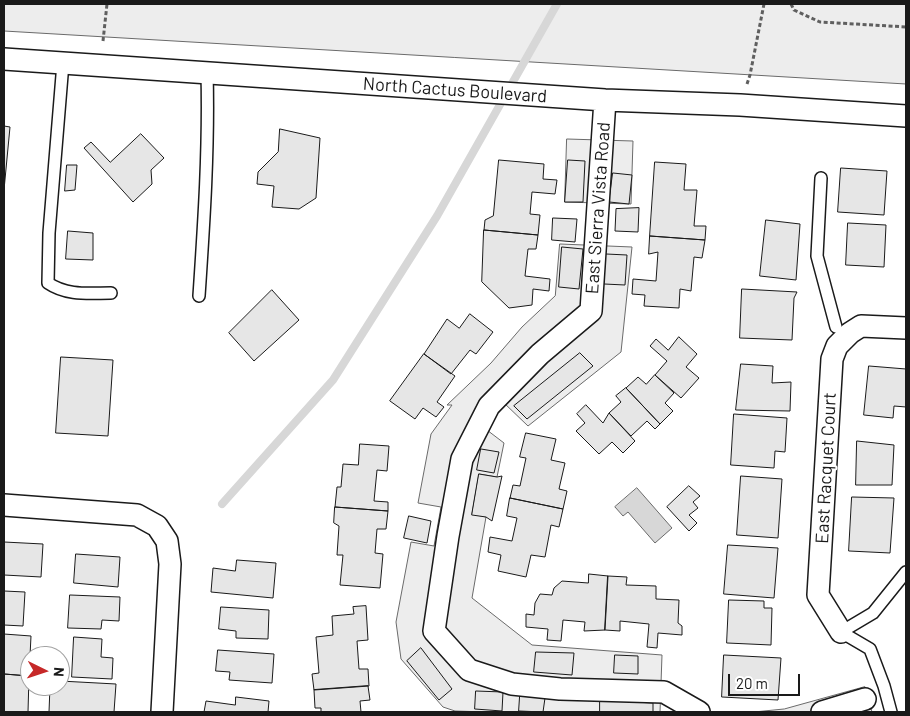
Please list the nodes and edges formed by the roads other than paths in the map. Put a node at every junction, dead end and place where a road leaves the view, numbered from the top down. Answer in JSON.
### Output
{"nodes":[{"id":1,"x":4,"y":59,"type":"edge"},
{"id":2,"x":62,"y":64,"type":"junction"},
{"id":3,"x":208,"y":73,"type":"junction"},
{"id":4,"x":605,"y":100,"type":"junction"},
{"id":5,"x":906,"y":116,"type":"edge"},
{"id":6,"x":821,"y":178,"type":"dead end"},
{"id":7,"x":111,"y":292,"type":"dead end"},
{"id":8,"x":200,"y":296,"type":"dead end"},
{"id":9,"x":906,"y":328,"type":"edge"},
{"id":10,"x":841,"y":332,"type":"junction"},
{"id":11,"x":4,"y":505,"type":"edge"},
{"id":12,"x":906,"y":572,"type":"edge"},
{"id":13,"x":841,"y":632,"type":"junction"},
{"id":14,"x":865,"y":699,"type":"dead end"},
{"id":15,"x":162,"y":712,"type":"edge"},
{"id":16,"x":699,"y":712,"type":"edge"},
{"id":17,"x":822,"y":712,"type":"edge"},
{"id":18,"x":891,"y":712,"type":"edge"}],
"edges":[{"from":1,"to":2,"type":"street","name":"North Cactus Boulevard"},
{"from":2,"to":3,"type":"street","name":"North Cactus Boulevard"},
{"from":2,"to":7,"type":"lane"},
{"from":3,"to":4,"type":"street","name":"North Cactus Boulevard"},
{"from":3,"to":8,"type":"lane"},
{"from":4,"to":5,"type":"street","name":"North Cactus Boulevard"},
{"from":4,"to":16,"type":"street","name":"East Sierra Vista Road"},
{"from":6,"to":10,"type":"lane"},
{"from":9,"to":10,"type":"street","name":"East Racquet Court"},
{"from":10,"to":13,"type":"street","name":"East Racquet Court"},
{"from":11,"to":15,"type":"street"},
{"from":12,"to":13,"type":"lane"},
{"from":13,"to":18,"type":"lane"},
{"from":14,"to":17,"type":"street"}]}
